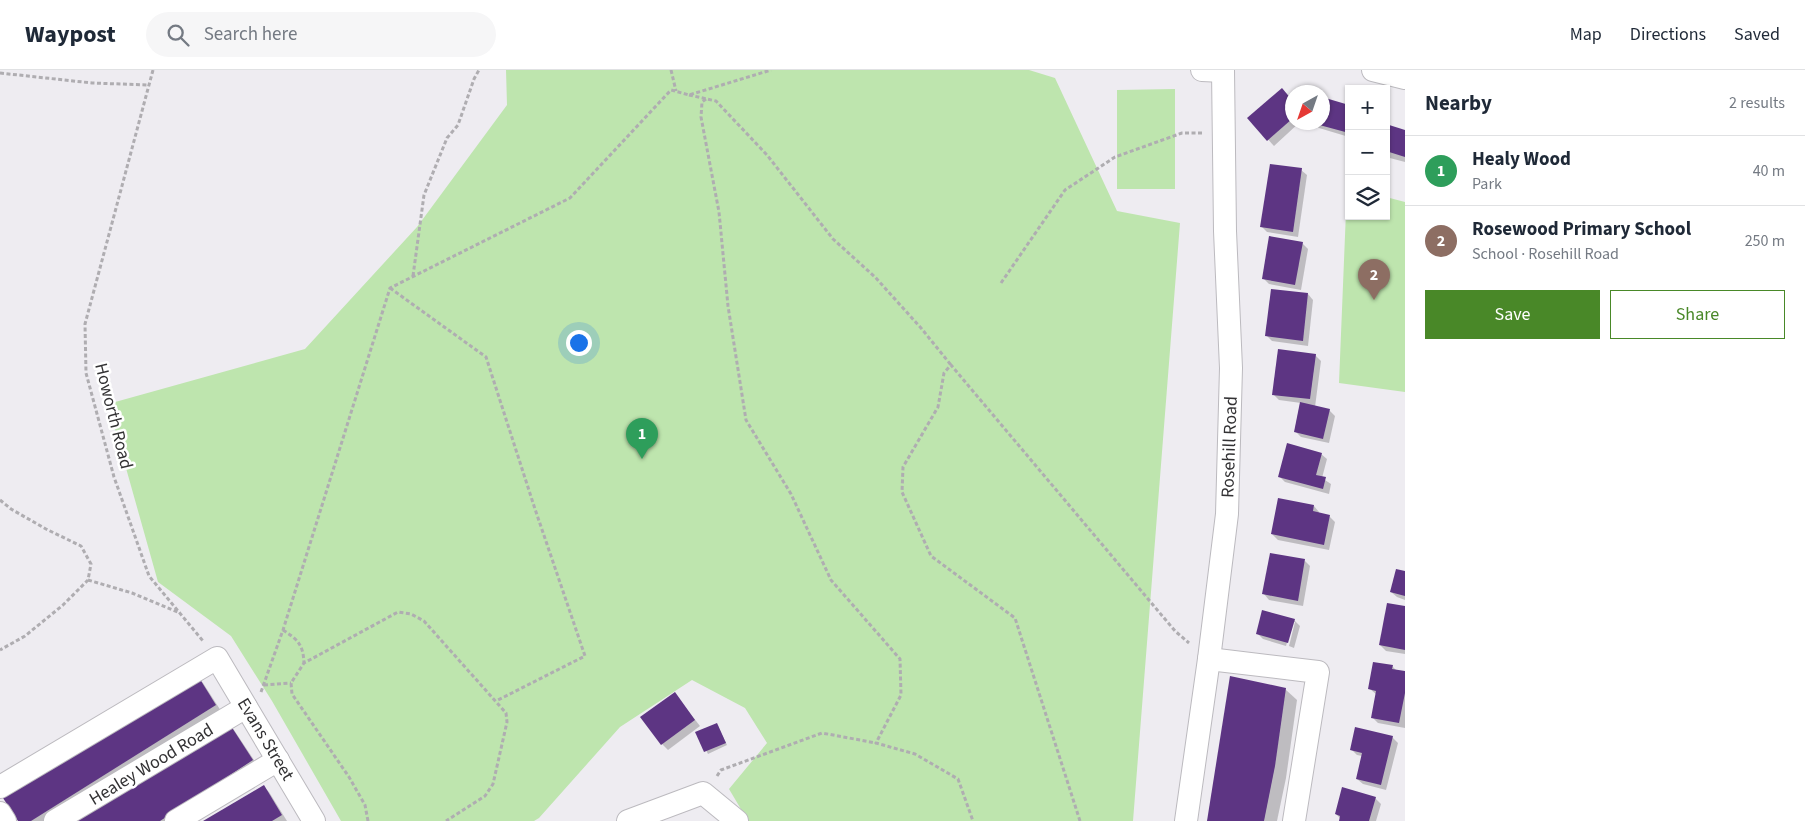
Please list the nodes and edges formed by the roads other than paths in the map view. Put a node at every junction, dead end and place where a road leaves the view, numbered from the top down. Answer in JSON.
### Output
{"nodes":[{"id":1,"x":1216,"y":70,"type":"edge"},
{"id":2,"x":1373,"y":70,"type":"edge"},
{"id":3,"x":1405,"y":78,"type":"edge"},
{"id":4,"x":1209,"y":659,"type":"junction"},
{"id":5,"x":249,"y":711,"type":"junction"},
{"id":6,"x":278,"y":760,"type":"junction"},
{"id":7,"x":0,"y":787,"type":"edge"},
{"id":8,"x":0,"y":813,"type":"edge"},
{"id":9,"x":306,"y":818,"type":"edge"},
{"id":10,"x":5,"y":821,"type":"edge"},
{"id":11,"x":55,"y":821,"type":"edge"},
{"id":12,"x":176,"y":821,"type":"edge"},
{"id":13,"x":628,"y":821,"type":"edge"},
{"id":14,"x":736,"y":821,"type":"edge"},
{"id":15,"x":1186,"y":821,"type":"edge"},
{"id":16,"x":1294,"y":821,"type":"edge"}],
"edges":[{"from":1,"to":4,"type":"street","name":"Rosehill Road"},
{"from":2,"to":3,"type":"street"},
{"from":4,"to":15,"type":"street","name":"Rosehill Road"},
{"from":4,"to":16,"type":"street"},
{"from":5,"to":6,"type":"street","name":"Evans Street"},
{"from":5,"to":7,"type":"street","name":"Evans Street"},
{"from":5,"to":11,"type":"street","name":"Healey Wood Road"},
{"from":6,"to":9,"type":"street","name":"Evans Street"},
{"from":6,"to":12,"type":"street"},
{"from":8,"to":10,"type":"street"},
{"from":13,"to":14,"type":"street"}]}
